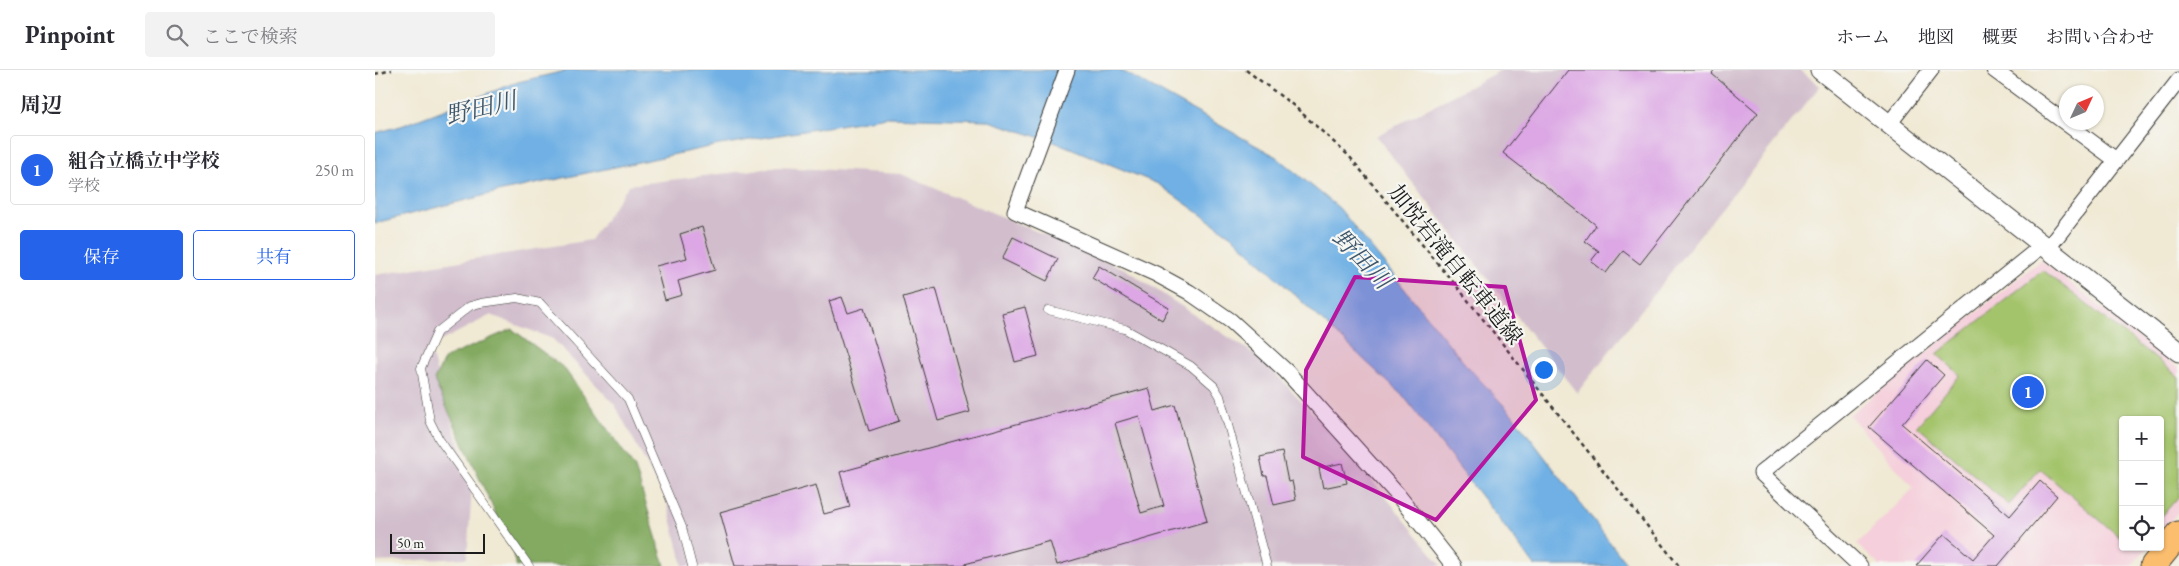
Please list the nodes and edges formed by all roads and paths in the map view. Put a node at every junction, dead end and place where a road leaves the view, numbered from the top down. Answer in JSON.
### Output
{"nodes":[{"id":1,"x":392,"y":70,"type":"edge"},
{"id":2,"x":1067,"y":70,"type":"edge"},
{"id":3,"x":1246,"y":70,"type":"edge"},
{"id":4,"x":1820,"y":70,"type":"edge"},
{"id":5,"x":1931,"y":70,"type":"edge"},
{"id":6,"x":1994,"y":70,"type":"edge"},
{"id":7,"x":2172,"y":70,"type":"edge"},
{"id":8,"x":375,"y":74,"type":"edge"},
{"id":9,"x":2179,"y":76,"type":"edge"},
{"id":10,"x":2179,"y":80,"type":"edge"},
{"id":11,"x":1889,"y":124,"type":"junction"},
{"id":12,"x":2116,"y":160,"type":"junction"},
{"id":13,"x":2045,"y":246,"type":"junction"},
{"id":14,"x":1048,"y":310,"type":"dead end"},
{"id":15,"x":2179,"y":352,"type":"edge"},
{"id":16,"x":2179,"y":534,"type":"edge"},
{"id":17,"x":529,"y":566,"type":"edge"},
{"id":18,"x":692,"y":566,"type":"edge"},
{"id":19,"x":1267,"y":566,"type":"edge"},
{"id":20,"x":1454,"y":566,"type":"edge"},
{"id":21,"x":1679,"y":566,"type":"edge"},
{"id":22,"x":1860,"y":566,"type":"edge"},
{"id":23,"x":2153,"y":566,"type":"edge"}],
"edges":[{"from":1,"to":8,"type":"path"},
{"from":2,"to":20,"type":"street"},
{"from":3,"to":21,"type":"path","name":"加悦岩滝自転車道線"},
{"from":4,"to":11,"type":"street"},
{"from":5,"to":11,"type":"street"},
{"from":6,"to":12,"type":"street"},
{"from":7,"to":9,"type":"street"},
{"from":10,"to":12,"type":"street"},
{"from":11,"to":13,"type":"street"},
{"from":12,"to":13,"type":"street"},
{"from":13,"to":15,"type":"street"},
{"from":13,"to":22,"type":"street"},
{"from":14,"to":19,"type":"lane"},
{"from":16,"to":23,"type":"highway"},
{"from":17,"to":18,"type":"lane"}]}
